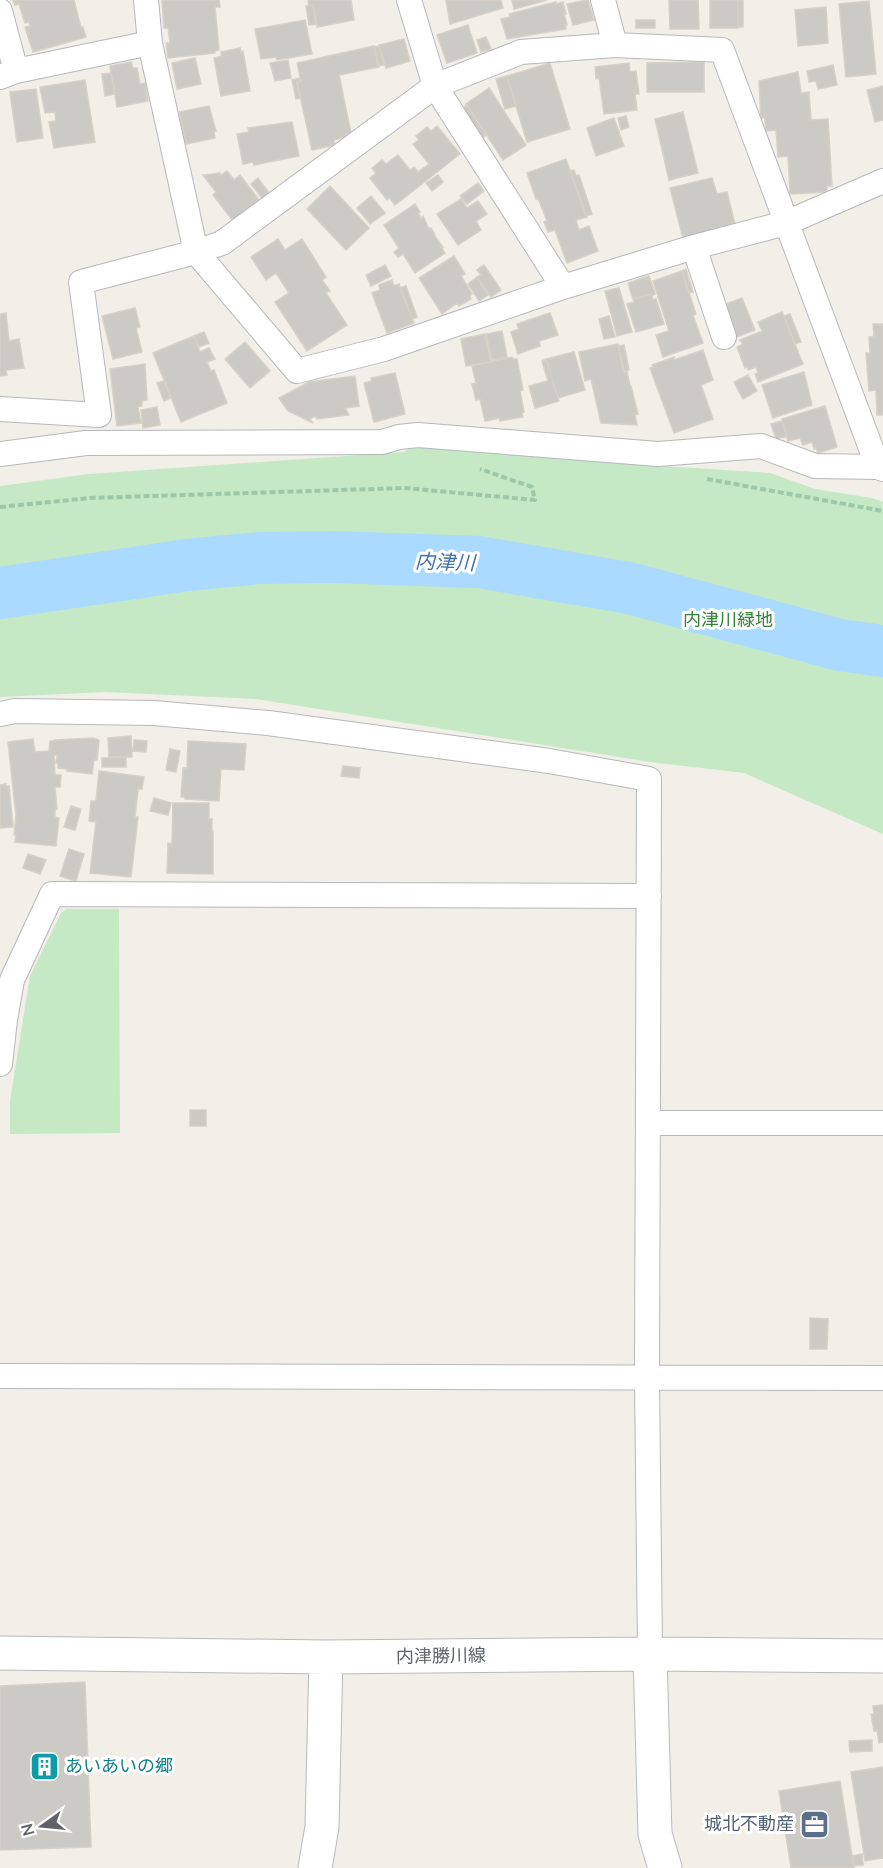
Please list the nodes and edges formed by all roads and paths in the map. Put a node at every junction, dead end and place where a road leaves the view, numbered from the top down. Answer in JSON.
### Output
{"nodes":[{"id":1,"x":146,"y":0,"type":"edge"},
{"id":2,"x":409,"y":0,"type":"edge"},
{"id":3,"x":603,"y":0,"type":"edge"},
{"id":4,"x":0,"y":11,"type":"edge"},
{"id":5,"x":150,"y":43,"type":"junction"},
{"id":6,"x":615,"y":45,"type":"junction"},
{"id":7,"x":8,"y":74,"type":"edge"},
{"id":8,"x":435,"y":86,"type":"junction"},
{"id":9,"x":883,"y":181,"type":"edge"},
{"id":10,"x":786,"y":223,"type":"junction"},
{"id":11,"x":694,"y":247,"type":"junction"},
{"id":12,"x":196,"y":252,"type":"junction"},
{"id":13,"x":563,"y":287,"type":"junction"},
{"id":14,"x":724,"y":337,"type":"dead end"},
{"id":15,"x":0,"y":409,"type":"edge"},
{"id":16,"x":0,"y":454,"type":"edge"},
{"id":17,"x":476,"y":468,"type":"dead end"},
{"id":18,"x":881,"y":468,"type":"edge"},
{"id":19,"x":696,"y":477,"type":"dead end"},
{"id":20,"x":0,"y":507,"type":"edge"},
{"id":21,"x":883,"y":511,"type":"edge"},
{"id":22,"x":0,"y":714,"type":"edge"},
{"id":23,"x":649,"y":896,"type":"junction"},
{"id":24,"x":0,"y":1064,"type":"edge"},
{"id":25,"x":883,"y":1123,"type":"edge"},
{"id":26,"x":649,"y":1124,"type":"junction"},
{"id":27,"x":0,"y":1376,"type":"edge"},
{"id":28,"x":647,"y":1377,"type":"junction"},
{"id":29,"x":883,"y":1378,"type":"edge"},
{"id":30,"x":0,"y":1653,"type":"edge"},
{"id":31,"x":650,"y":1654,"type":"junction"},
{"id":32,"x":883,"y":1656,"type":"edge"},
{"id":33,"x":326,"y":1657,"type":"junction"},
{"id":34,"x":315,"y":1868,"type":"edge"},
{"id":35,"x":665,"y":1868,"type":"edge"}],
"edges":[{"from":1,"to":5,"type":"street"},
{"from":2,"to":8,"type":"street"},
{"from":3,"to":6,"type":"street"},
{"from":4,"to":7,"type":"street"},
{"from":5,"to":7,"type":"street"},
{"from":5,"to":12,"type":"street"},
{"from":6,"to":8,"type":"street"},
{"from":6,"to":10,"type":"street"},
{"from":8,"to":12,"type":"street"},
{"from":8,"to":13,"type":"street"},
{"from":9,"to":10,"type":"street"},
{"from":10,"to":11,"type":"street"},
{"from":10,"to":18,"type":"street"},
{"from":11,"to":13,"type":"street"},
{"from":11,"to":14,"type":"street"},
{"from":12,"to":13,"type":"street"},
{"from":12,"to":15,"type":"street"},
{"from":16,"to":18,"type":"street"},
{"from":17,"to":20,"type":"path"},
{"from":19,"to":21,"type":"path"},
{"from":22,"to":23,"type":"street"},
{"from":23,"to":24,"type":"street"},
{"from":23,"to":26,"type":"street"},
{"from":25,"to":26,"type":"street"},
{"from":26,"to":28,"type":"street"},
{"from":27,"to":28,"type":"street"},
{"from":28,"to":29,"type":"street"},
{"from":28,"to":31,"type":"street"},
{"from":30,"to":33,"type":"main road","name":"内津勝川線"},
{"from":31,"to":32,"type":"main road","name":"内津勝川線"},
{"from":31,"to":33,"type":"main road","name":"内津勝川線"},
{"from":31,"to":35,"type":"main road"},
{"from":33,"to":34,"type":"main road"}]}
